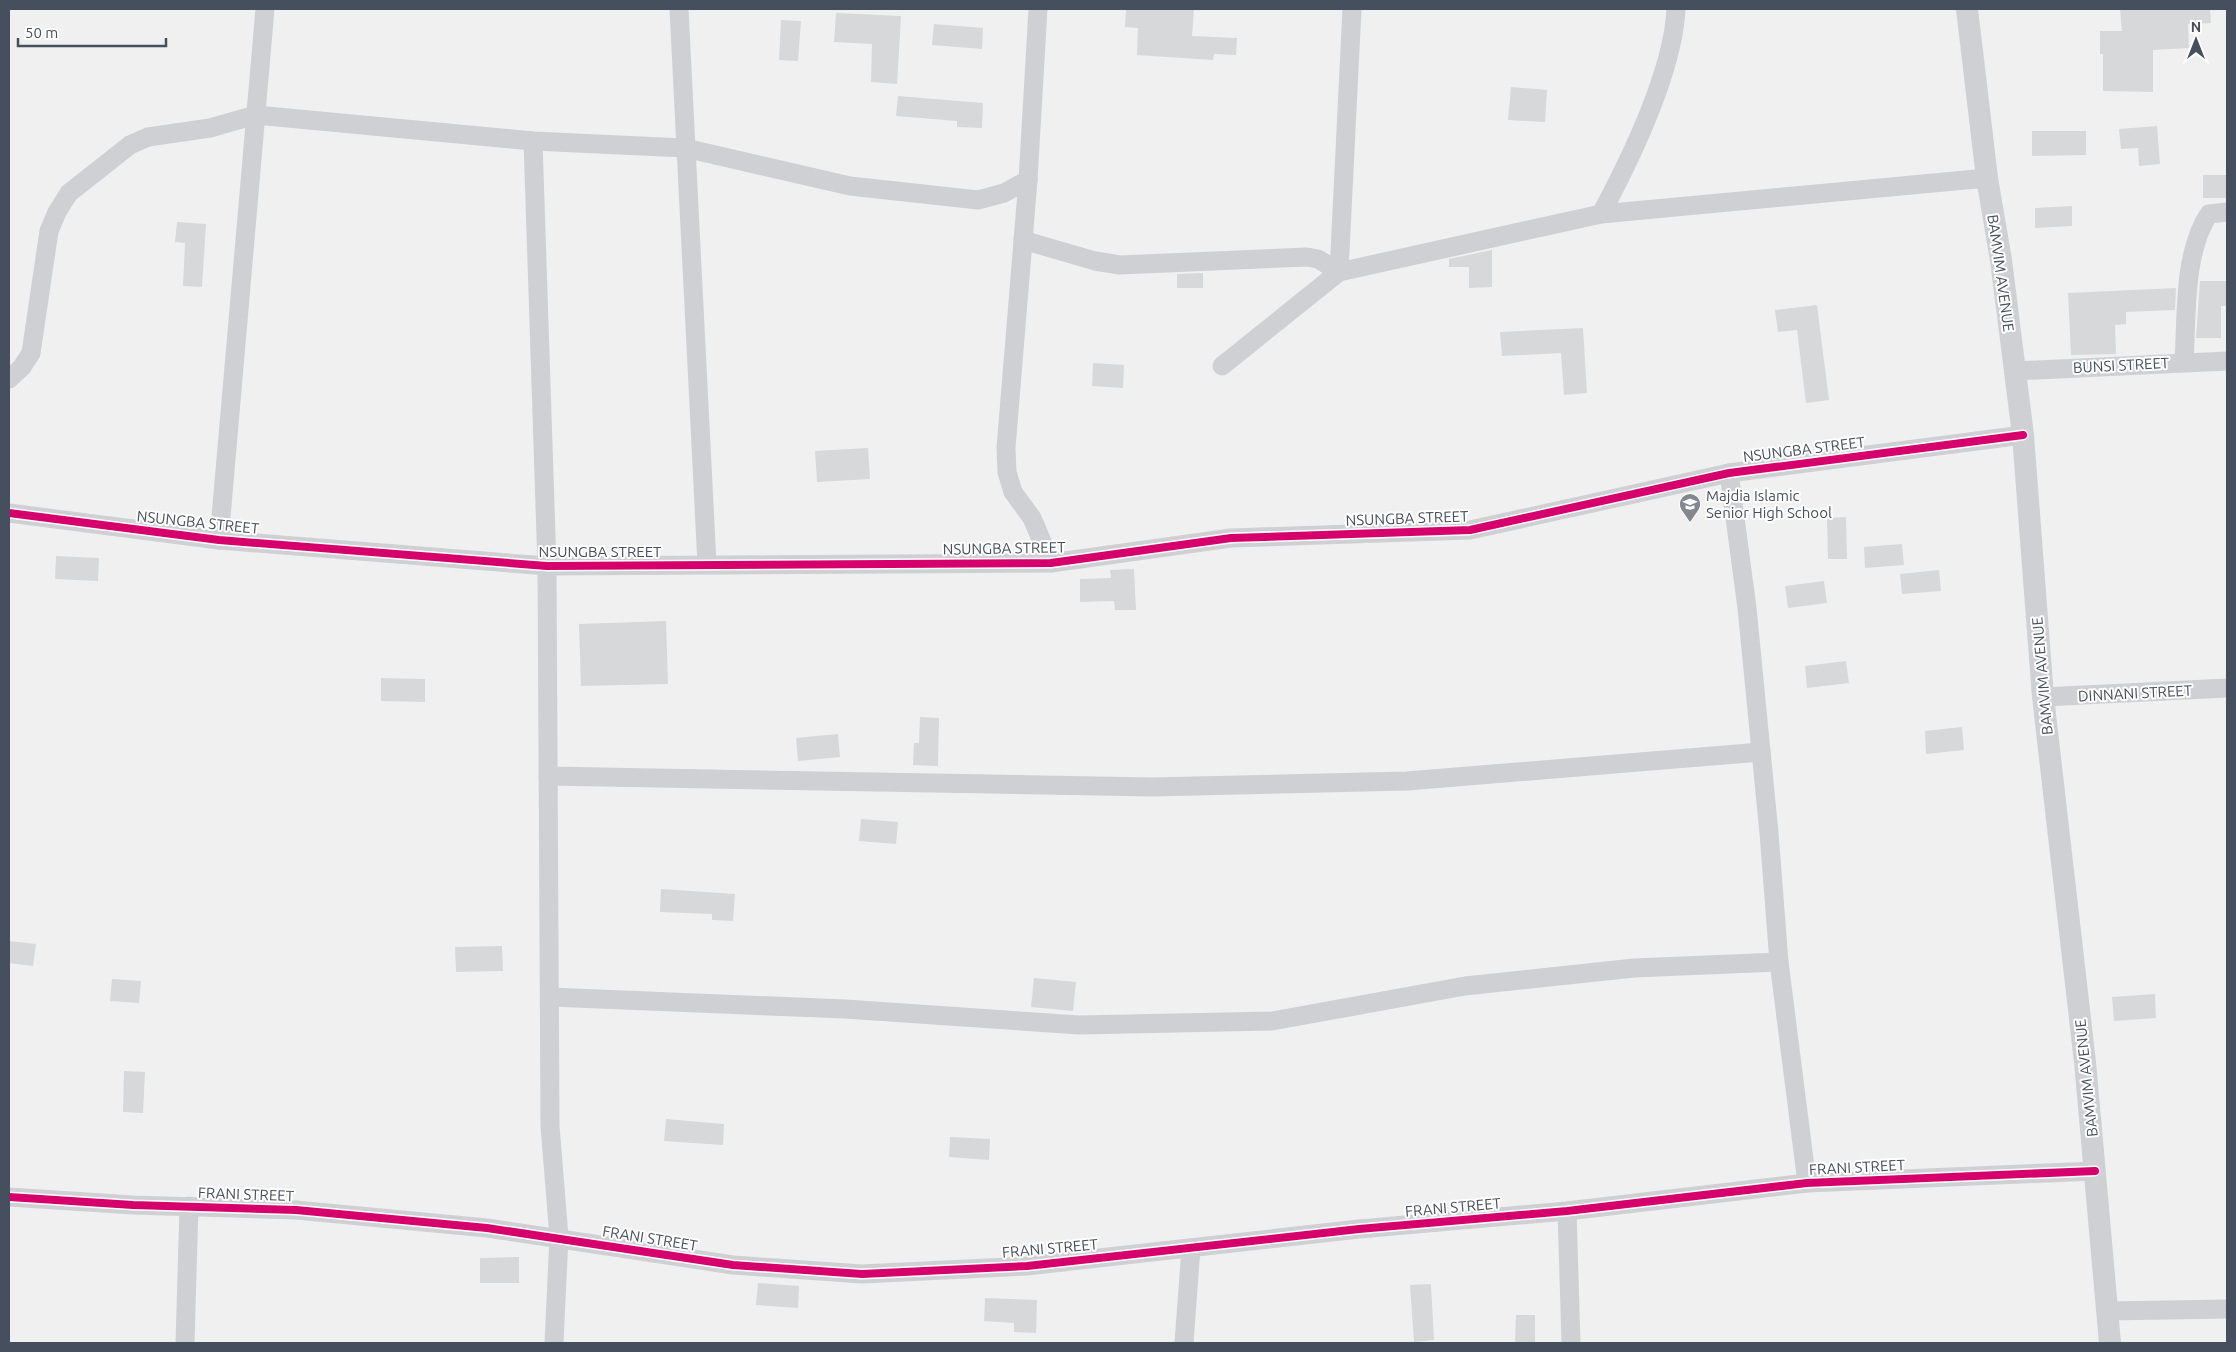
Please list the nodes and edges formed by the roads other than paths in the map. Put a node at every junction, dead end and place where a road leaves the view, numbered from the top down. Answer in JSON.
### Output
{"nodes":[{"id":1,"x":266,"y":9,"type":"edge"},
{"id":2,"x":679,"y":9,"type":"edge"},
{"id":3,"x":1038,"y":9,"type":"edge"},
{"id":4,"x":1352,"y":9,"type":"edge"},
{"id":5,"x":1676,"y":9,"type":"edge"},
{"id":6,"x":1967,"y":9,"type":"edge"},
{"id":7,"x":256,"y":115,"type":"junction"},
{"id":8,"x":533,"y":141,"type":"junction"},
{"id":9,"x":685,"y":148,"type":"junction"},
{"id":10,"x":1987,"y":178,"type":"junction"},
{"id":11,"x":1028,"y":180,"type":"junction"},
{"id":12,"x":2227,"y":212,"type":"edge"},
{"id":13,"x":1601,"y":214,"type":"junction"},
{"id":14,"x":1023,"y":240,"type":"junction"},
{"id":15,"x":1339,"y":272,"type":"junction"},
{"id":16,"x":2227,"y":361,"type":"edge"},
{"id":17,"x":2184,"y":362,"type":"junction"},
{"id":18,"x":1222,"y":366,"type":"dead end"},
{"id":19,"x":2015,"y":371,"type":"junction"},
{"id":20,"x":9,"y":379,"type":"edge"},
{"id":21,"x":2023,"y":435,"type":"junction"},
{"id":22,"x":1730,"y":472,"type":"junction"},
{"id":23,"x":9,"y":512,"type":"edge"},
{"id":24,"x":219,"y":540,"type":"junction"},
{"id":25,"x":1051,"y":563,"type":"junction"},
{"id":26,"x":707,"y":564,"type":"junction"},
{"id":27,"x":547,"y":566,"type":"junction"},
{"id":28,"x":2227,"y":688,"type":"edge"},
{"id":29,"x":2043,"y":697,"type":"junction"},
{"id":30,"x":1761,"y":752,"type":"junction"},
{"id":31,"x":548,"y":776,"type":"junction"},
{"id":32,"x":1779,"y":962,"type":"junction"},
{"id":33,"x":550,"y":997,"type":"junction"},
{"id":34,"x":2094,"y":1171,"type":"junction"},
{"id":35,"x":1807,"y":1183,"type":"junction"},
{"id":36,"x":9,"y":1197,"type":"edge"},
{"id":37,"x":189,"y":1206,"type":"junction"},
{"id":38,"x":1567,"y":1211,"type":"junction"},
{"id":39,"x":559,"y":1238,"type":"junction"},
{"id":40,"x":1191,"y":1248,"type":"junction"},
{"id":41,"x":2227,"y":1309,"type":"edge"},
{"id":42,"x":2107,"y":1311,"type":"junction"},
{"id":43,"x":185,"y":1343,"type":"edge"},
{"id":44,"x":554,"y":1343,"type":"edge"},
{"id":45,"x":1184,"y":1343,"type":"edge"},
{"id":46,"x":1571,"y":1343,"type":"edge"},
{"id":47,"x":2110,"y":1343,"type":"edge"}],
"edges":[{"from":1,"to":7,"type":"street"},
{"from":2,"to":9,"type":"street"},
{"from":3,"to":11,"type":"street"},
{"from":4,"to":15,"type":"street"},
{"from":5,"to":13,"type":"street"},
{"from":6,"to":10,"type":"street","name":"BAMVIM AVENUE"},
{"from":7,"to":8,"type":"street"},
{"from":7,"to":20,"type":"street"},
{"from":7,"to":24,"type":"street"},
{"from":8,"to":9,"type":"street"},
{"from":8,"to":27,"type":"street"},
{"from":9,"to":11,"type":"street"},
{"from":9,"to":26,"type":"street"},
{"from":10,"to":13,"type":"street"},
{"from":10,"to":19,"type":"street","name":"BAMVIM AVENUE"},
{"from":11,"to":14,"type":"street"},
{"from":12,"to":17,"type":"street"},
{"from":13,"to":15,"type":"street"},
{"from":14,"to":15,"type":"street"},
{"from":14,"to":25,"type":"street"},
{"from":15,"to":18,"type":"street"},
{"from":16,"to":17,"type":"street","name":"BUNSI STREET"},
{"from":17,"to":19,"type":"street","name":"BUNSI STREET"},
{"from":19,"to":21,"type":"street","name":"BAMVIM AVENUE"},
{"from":21,"to":22,"type":"street","name":"NSUNGBA STREET"},
{"from":21,"to":29,"type":"street","name":"BAMVIM AVENUE"},
{"from":22,"to":25,"type":"street","name":"NSUNGBA STREET"},
{"from":22,"to":30,"type":"street"},
{"from":23,"to":24,"type":"street","name":"NSUNGBA STREET"},
{"from":24,"to":27,"type":"street","name":"NSUNGBA STREET"},
{"from":25,"to":26,"type":"street","name":"NSUNGBA STREET"},
{"from":26,"to":27,"type":"street","name":"NSUNGBA STREET"},
{"from":27,"to":31,"type":"street"},
{"from":28,"to":29,"type":"street","name":"DINNANI STREET"},
{"from":29,"to":34,"type":"street","name":"BAMVIM AVENUE"},
{"from":30,"to":31,"type":"street"},
{"from":30,"to":32,"type":"street"},
{"from":31,"to":33,"type":"street"},
{"from":32,"to":33,"type":"street"},
{"from":32,"to":35,"type":"street"},
{"from":33,"to":39,"type":"street"},
{"from":34,"to":35,"type":"street","name":"FRANI STREET"},
{"from":34,"to":42,"type":"street","name":"BAMVIM AVENUE"},
{"from":35,"to":38,"type":"street","name":"FRANI STREET"},
{"from":36,"to":37,"type":"street","name":"FRANI STREET"},
{"from":37,"to":39,"type":"street","name":"FRANI STREET"},
{"from":37,"to":43,"type":"street"},
{"from":38,"to":40,"type":"street","name":"FRANI STREET"},
{"from":38,"to":46,"type":"street"},
{"from":39,"to":40,"type":"street","name":"FRANI STREET"},
{"from":39,"to":44,"type":"street"},
{"from":40,"to":45,"type":"street"},
{"from":41,"to":42,"type":"street"},
{"from":42,"to":47,"type":"street","name":"BAMVIM AVENUE"}]}
